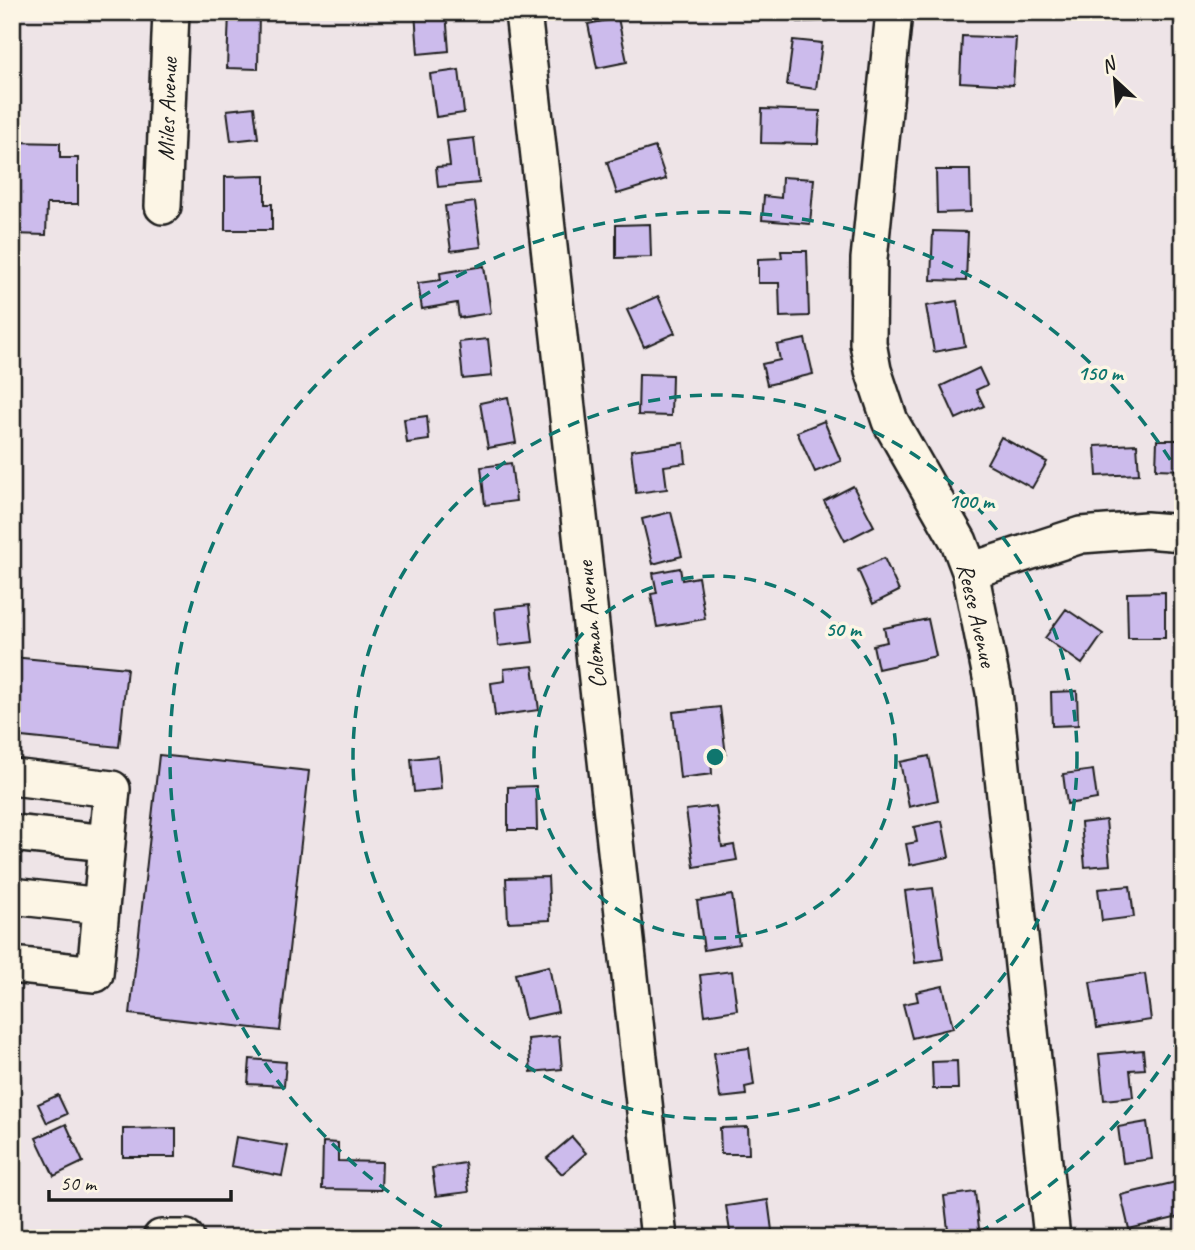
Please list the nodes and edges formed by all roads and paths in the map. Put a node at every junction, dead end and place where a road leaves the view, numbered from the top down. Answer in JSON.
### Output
{"nodes":[{"id":1,"x":171,"y":12,"type":"edge"},
{"id":2,"x":523,"y":12,"type":"edge"},
{"id":3,"x":894,"y":12,"type":"edge"},
{"id":4,"x":163,"y":206,"type":"dead end"},
{"id":5,"x":1183,"y":533,"type":"edge"},
{"id":6,"x":970,"y":571,"type":"junction"},
{"id":7,"x":12,"y":776,"type":"edge"},
{"id":8,"x":12,"y":833,"type":"edge"},
{"id":9,"x":107,"y":843,"type":"junction"},
{"id":10,"x":12,"y":896,"type":"edge"},
{"id":11,"x":101,"y":906,"type":"junction"},
{"id":12,"x":12,"y":965,"type":"edge"},
{"id":13,"x":161,"y":1238,"type":"edge"},
{"id":14,"x":186,"y":1238,"type":"edge"},
{"id":15,"x":659,"y":1238,"type":"edge"},
{"id":16,"x":1052,"y":1238,"type":"edge"}],
"edges":[{"from":1,"to":4,"type":"street","name":"Miles Avenue"},
{"from":2,"to":15,"type":"street","name":"Coleman Avenue"},
{"from":3,"to":6,"type":"street","name":"Reese Avenue"},
{"from":5,"to":6,"type":"street"},
{"from":6,"to":16,"type":"street","name":"Reese Avenue"},
{"from":7,"to":9,"type":"street"},
{"from":8,"to":9,"type":"street"},
{"from":9,"to":11,"type":"street"},
{"from":10,"to":11,"type":"street"},
{"from":11,"to":12,"type":"street"},
{"from":13,"to":14,"type":"street"}]}
